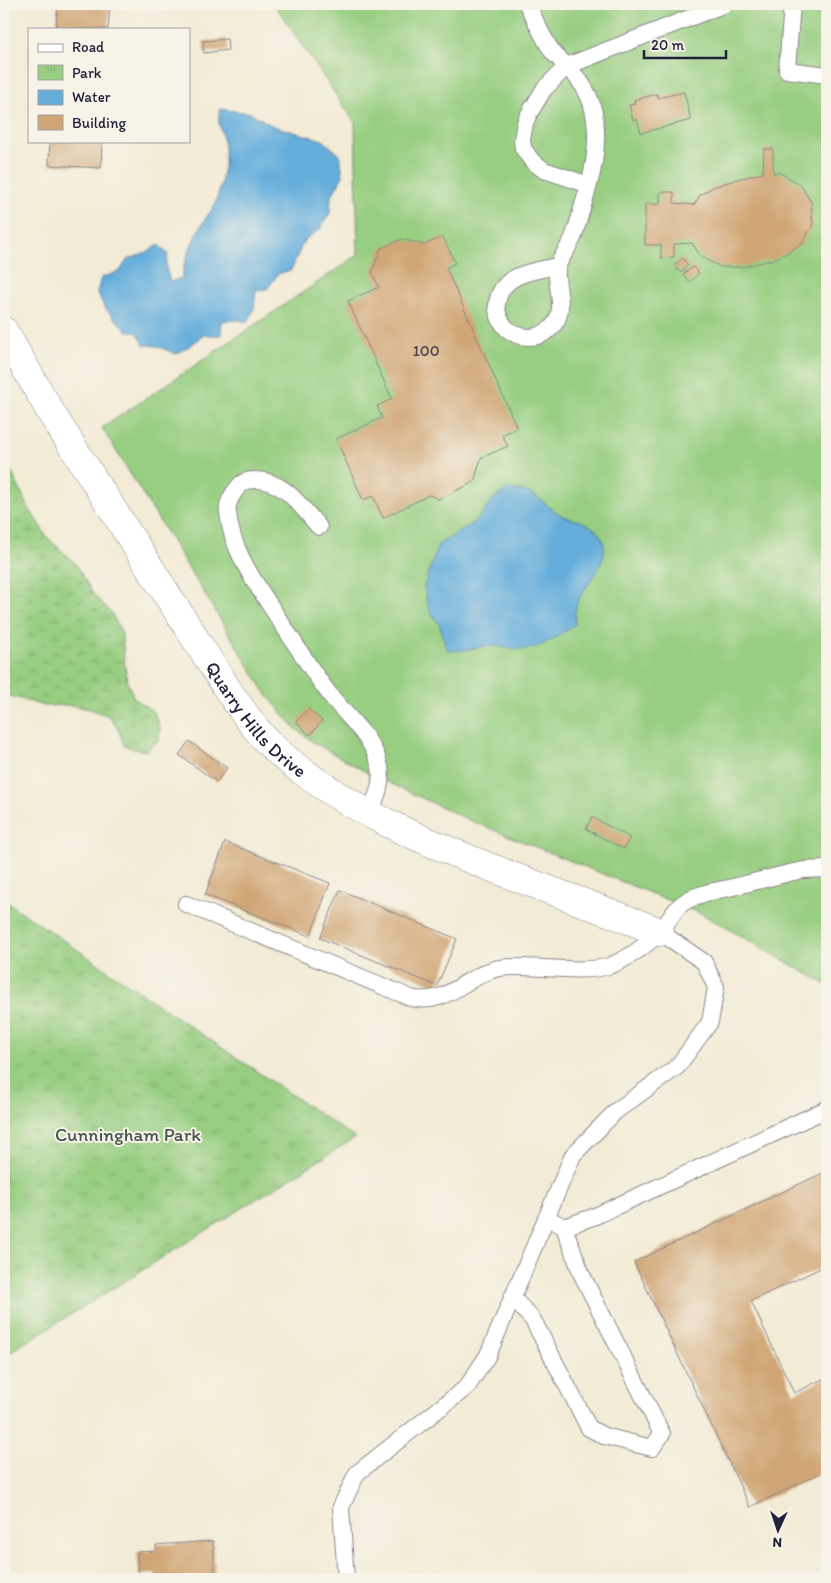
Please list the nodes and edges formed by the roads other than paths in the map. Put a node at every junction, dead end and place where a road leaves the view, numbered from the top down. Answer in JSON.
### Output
{"nodes":[{"id":1,"x":527,"y":4,"type":"edge"},
{"id":2,"x":725,"y":4,"type":"edge"},
{"id":3,"x":792,"y":4,"type":"edge"},
{"id":4,"x":566,"y":66,"type":"junction"},
{"id":5,"x":827,"y":75,"type":"edge"},
{"id":6,"x":589,"y":186,"type":"junction"},
{"id":7,"x":557,"y":266,"type":"junction"},
{"id":8,"x":4,"y":331,"type":"edge"},
{"id":9,"x":320,"y":527,"type":"dead end"},
{"id":10,"x":369,"y":814,"type":"junction"},
{"id":11,"x":827,"y":869,"type":"edge"},
{"id":12,"x":186,"y":904,"type":"dead end"},
{"id":13,"x":660,"y":932,"type":"junction"},
{"id":14,"x":827,"y":1109,"type":"edge"},
{"id":15,"x":546,"y":1217,"type":"junction"},
{"id":16,"x":564,"y":1228,"type":"junction"},
{"id":17,"x":512,"y":1297,"type":"junction"},
{"id":18,"x":346,"y":1579,"type":"edge"}],
"edges":[{"from":1,"to":4,"type":"lane"},
{"from":2,"to":4,"type":"lane"},
{"from":3,"to":5,"type":"lane"},
{"from":4,"to":6,"type":"lane"},
{"from":4,"to":6,"type":"lane"},
{"from":6,"to":7,"type":"lane"},
{"from":7,"to":7,"type":"lane"},
{"from":8,"to":10,"type":"street","name":"Quarry Hills Drive"},
{"from":9,"to":10,"type":"lane"},
{"from":10,"to":13,"type":"street","name":"Quarry Hills Drive"},
{"from":11,"to":13,"type":"lane"},
{"from":12,"to":13,"type":"lane"},
{"from":13,"to":15,"type":"lane"},
{"from":14,"to":16,"type":"lane"},
{"from":15,"to":16,"type":"lane"},
{"from":15,"to":17,"type":"lane"},
{"from":16,"to":17,"type":"lane"},
{"from":17,"to":18,"type":"lane"}]}
